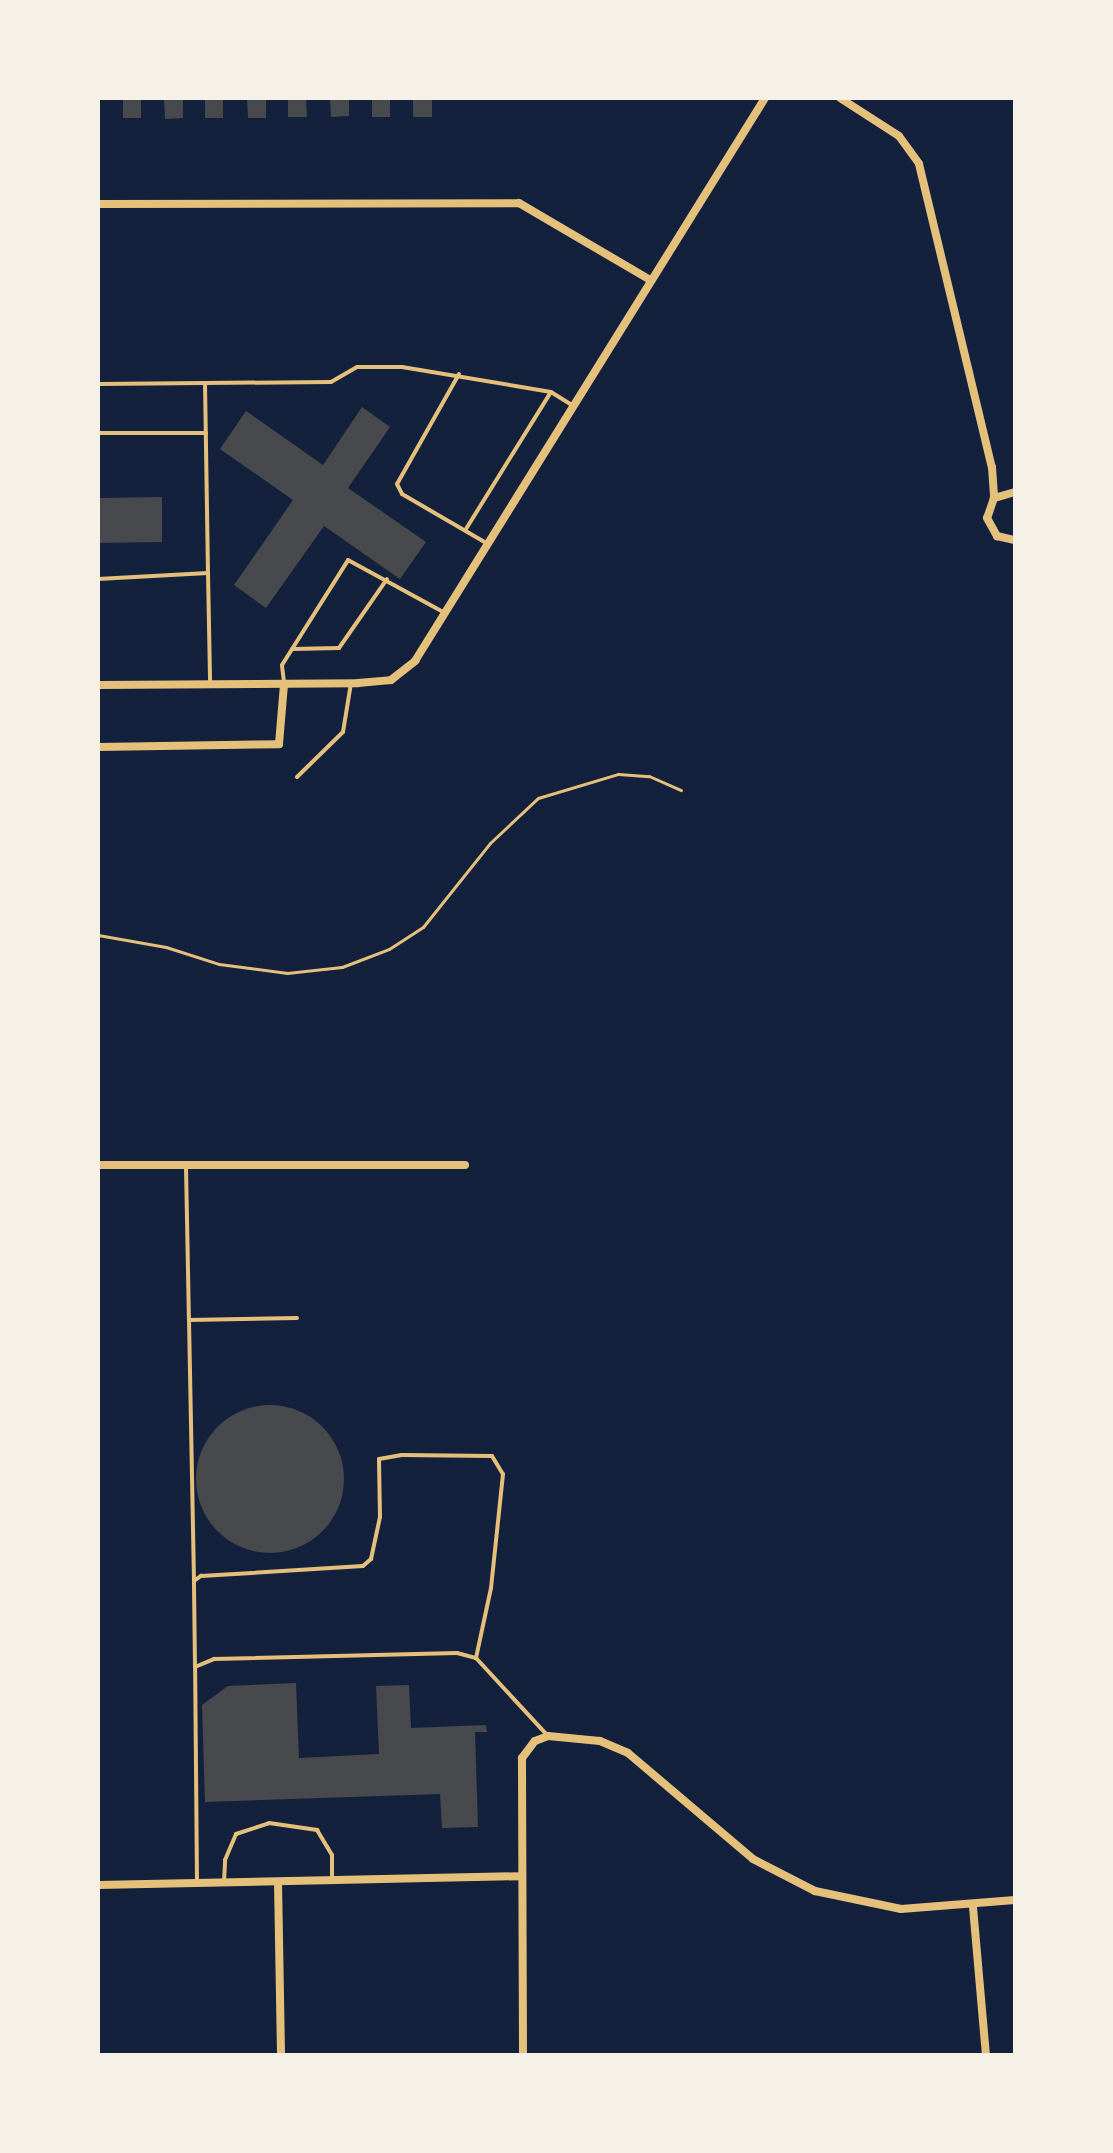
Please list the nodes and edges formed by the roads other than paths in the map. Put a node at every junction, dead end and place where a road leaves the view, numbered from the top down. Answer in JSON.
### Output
{"nodes":[{"id":1,"x":765,"y":98,"type":"edge"},
{"id":2,"x":840,"y":98,"type":"edge"},
{"id":3,"x":98,"y":204,"type":"edge"},
{"id":4,"x":650,"y":280,"type":"junction"},
{"id":5,"x":459,"y":374,"type":"junction"},
{"id":6,"x":205,"y":383,"type":"junction"},
{"id":7,"x":98,"y":384,"type":"edge"},
{"id":8,"x":551,"y":392,"type":"junction"},
{"id":9,"x":573,"y":406,"type":"junction"},
{"id":10,"x":98,"y":433,"type":"edge"},
{"id":11,"x":206,"y":433,"type":"junction"},
{"id":12,"x":1015,"y":492,"type":"edge"},
{"id":13,"x":994,"y":498,"type":"junction"},
{"id":14,"x":465,"y":530,"type":"junction"},
{"id":15,"x":1015,"y":540,"type":"edge"},
{"id":16,"x":488,"y":544,"type":"junction"},
{"id":17,"x":208,"y":573,"type":"junction"},
{"id":18,"x":98,"y":579,"type":"edge"},
{"id":19,"x":387,"y":579,"type":"junction"},
{"id":20,"x":445,"y":614,"type":"junction"},
{"id":21,"x":292,"y":649,"type":"junction"},
{"id":22,"x":354,"y":683,"type":"junction"},
{"id":23,"x":210,"y":684,"type":"junction"},
{"id":24,"x":284,"y":684,"type":"junction"},
{"id":25,"x":98,"y":685,"type":"edge"},
{"id":26,"x":98,"y":747,"type":"edge"},
{"id":27,"x":297,"y":777,"type":"dead end"},
{"id":28,"x":98,"y":1165,"type":"edge"},
{"id":29,"x":186,"y":1165,"type":"junction"},
{"id":30,"x":465,"y":1165,"type":"dead end"},
{"id":31,"x":297,"y":1318,"type":"dead end"},
{"id":32,"x":189,"y":1320,"type":"junction"},
{"id":33,"x":194,"y":1581,"type":"junction"},
{"id":34,"x":476,"y":1658,"type":"junction"},
{"id":35,"x":195,"y":1667,"type":"junction"},
{"id":36,"x":548,"y":1736,"type":"junction"},
{"id":37,"x":520,"y":1876,"type":"junction"},
{"id":38,"x":332,"y":1880,"type":"junction"},
{"id":39,"x":224,"y":1882,"type":"junction"},
{"id":40,"x":278,"y":1882,"type":"junction"},
{"id":41,"x":197,"y":1883,"type":"junction"},
{"id":42,"x":98,"y":1885,"type":"edge"},
{"id":43,"x":1015,"y":1900,"type":"edge"},
{"id":44,"x":973,"y":1907,"type":"junction"},
{"id":45,"x":281,"y":2055,"type":"edge"},
{"id":46,"x":523,"y":2055,"type":"edge"},
{"id":47,"x":986,"y":2055,"type":"edge"}],
"edges":[{"from":1,"to":4,"type":"street"},
{"from":2,"to":13,"type":"street"},
{"from":3,"to":4,"type":"street"},
{"from":4,"to":9,"type":"street"},
{"from":5,"to":6,"type":"lane"},
{"from":5,"to":8,"type":"lane"},
{"from":5,"to":14,"type":"lane"},
{"from":6,"to":7,"type":"lane"},
{"from":6,"to":11,"type":"lane"},
{"from":8,"to":9,"type":"lane"},
{"from":8,"to":14,"type":"lane"},
{"from":9,"to":16,"type":"street"},
{"from":10,"to":11,"type":"lane"},
{"from":11,"to":17,"type":"lane"},
{"from":12,"to":13,"type":"street"},
{"from":13,"to":15,"type":"street"},
{"from":14,"to":16,"type":"lane"},
{"from":16,"to":20,"type":"street"},
{"from":17,"to":18,"type":"lane"},
{"from":17,"to":23,"type":"lane"},
{"from":19,"to":20,"type":"lane"},
{"from":19,"to":21,"type":"lane"},
{"from":19,"to":21,"type":"lane"},
{"from":20,"to":22,"type":"street"},
{"from":21,"to":24,"type":"lane"},
{"from":22,"to":24,"type":"street"},
{"from":22,"to":27,"type":"lane"},
{"from":23,"to":24,"type":"street"},
{"from":23,"to":25,"type":"street"},
{"from":24,"to":26,"type":"street"},
{"from":28,"to":29,"type":"street"},
{"from":29,"to":30,"type":"street"},
{"from":29,"to":32,"type":"lane"},
{"from":31,"to":32,"type":"lane"},
{"from":32,"to":33,"type":"lane"},
{"from":33,"to":34,"type":"lane"},
{"from":33,"to":35,"type":"lane"},
{"from":34,"to":35,"type":"lane"},
{"from":34,"to":36,"type":"lane"},
{"from":35,"to":41,"type":"lane"},
{"from":36,"to":37,"type":"street"},
{"from":36,"to":44,"type":"street"},
{"from":37,"to":38,"type":"street"},
{"from":37,"to":46,"type":"street"},
{"from":38,"to":39,"type":"lane"},
{"from":38,"to":40,"type":"street"},
{"from":39,"to":40,"type":"street"},
{"from":39,"to":41,"type":"street"},
{"from":40,"to":45,"type":"street"},
{"from":41,"to":42,"type":"street"},
{"from":43,"to":44,"type":"street"},
{"from":44,"to":47,"type":"street"}]}
